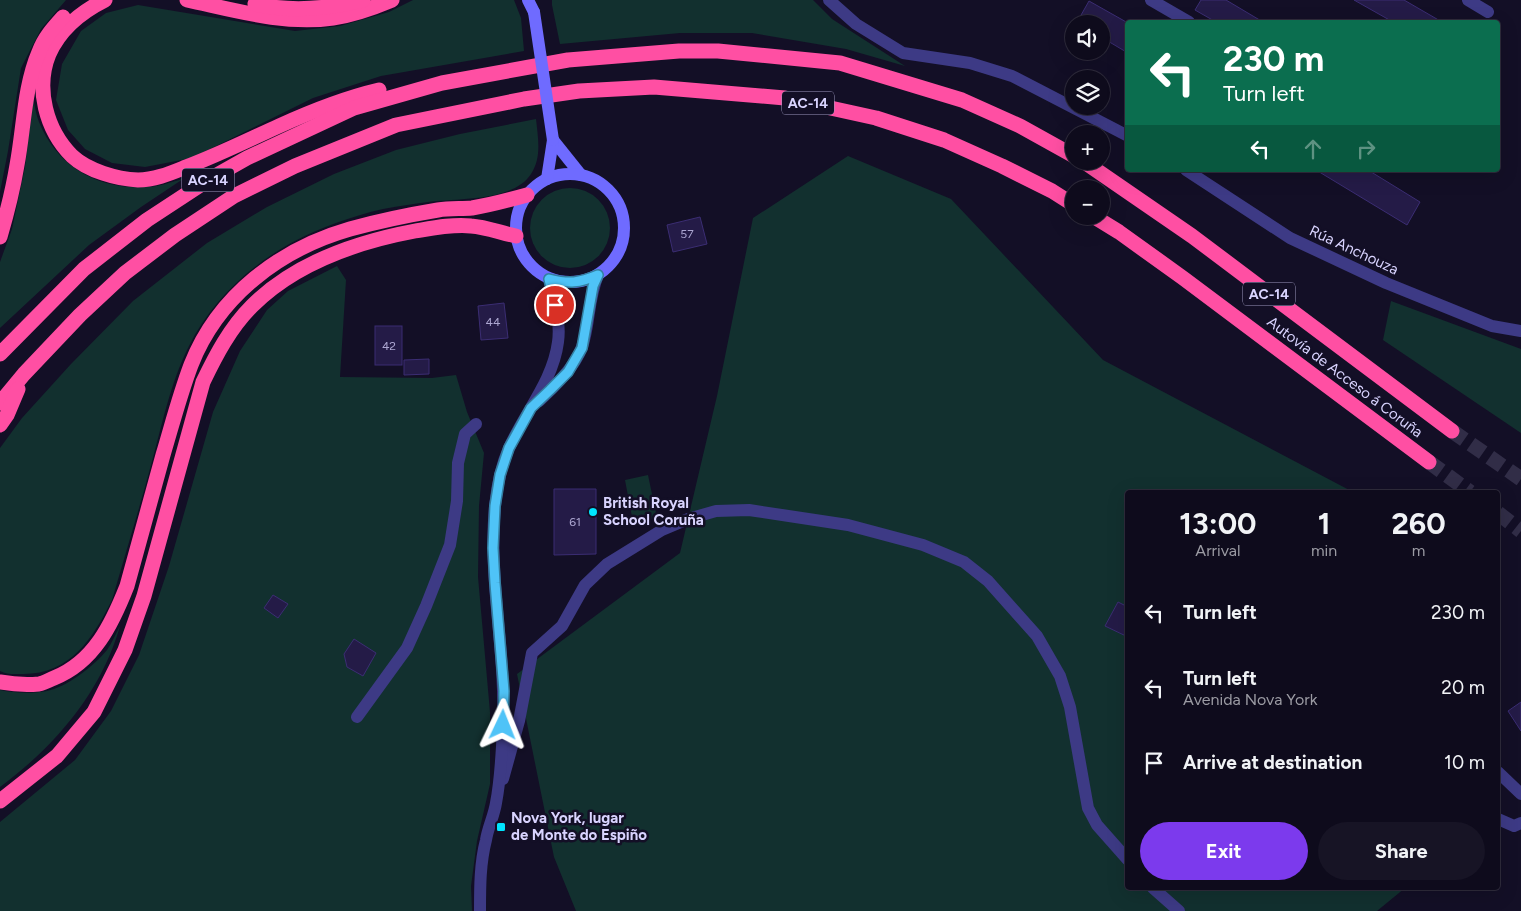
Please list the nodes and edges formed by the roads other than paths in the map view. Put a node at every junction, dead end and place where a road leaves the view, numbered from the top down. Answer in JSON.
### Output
{"nodes":[{"id":1,"x":83,"y":0,"type":"edge"},
{"id":2,"x":105,"y":0,"type":"edge"},
{"id":3,"x":187,"y":0,"type":"edge"},
{"id":4,"x":236,"y":0,"type":"edge"},
{"id":5,"x":362,"y":0,"type":"edge"},
{"id":6,"x":392,"y":0,"type":"edge"},
{"id":7,"x":528,"y":0,"type":"edge"},
{"id":8,"x":829,"y":0,"type":"edge"},
{"id":9,"x":1151,"y":0,"type":"edge"},
{"id":10,"x":1468,"y":0,"type":"edge"},
{"id":11,"x":534,"y":6,"type":"edge"},
{"id":12,"x":1488,"y":12,"type":"dead end"},
{"id":13,"x":1186,"y":20,"type":"edge"},
{"id":14,"x":442,"y":83,"type":"junction"},
{"id":15,"x":1125,"y":134,"type":"edge"},
{"id":16,"x":553,"y":140,"type":"junction"},
{"id":17,"x":1065,"y":151,"type":"edge"},
{"id":18,"x":1096,"y":170,"type":"edge"},
{"id":19,"x":1189,"y":172,"type":"edge"},
{"id":20,"x":581,"y":175,"type":"junction"},
{"id":21,"x":547,"y":179,"type":"junction"},
{"id":22,"x":527,"y":194,"type":"junction"},
{"id":23,"x":1065,"y":199,"type":"edge"},
{"id":24,"x":1108,"y":225,"type":"edge"},
{"id":25,"x":516,"y":236,"type":"junction"},
{"id":26,"x":0,"y":237,"type":"edge"},
{"id":27,"x":598,"y":275,"type":"junction"},
{"id":28,"x":549,"y":279,"type":"junction"},
{"id":29,"x":1521,"y":331,"type":"edge"},
{"id":30,"x":0,"y":354,"type":"edge"},
{"id":31,"x":24,"y":374,"type":"junction"},
{"id":32,"x":0,"y":403,"type":"edge"},
{"id":33,"x":531,"y":408,"type":"junction"},
{"id":34,"x":476,"y":424,"type":"dead end"},
{"id":35,"x":0,"y":425,"type":"edge"},
{"id":36,"x":1452,"y":430,"type":"tunnel mouth"},
{"id":37,"x":1429,"y":462,"type":"tunnel mouth"},
{"id":38,"x":0,"y":682,"type":"edge"},
{"id":39,"x":357,"y":718,"type":"dead end"},
{"id":40,"x":1500,"y":774,"type":"edge"},
{"id":41,"x":1521,"y":794,"type":"edge"},
{"id":42,"x":0,"y":801,"type":"edge"},
{"id":43,"x":496,"y":804,"type":"junction"},
{"id":44,"x":1500,"y":820,"type":"edge"},
{"id":45,"x":1521,"y":823,"type":"edge"},
{"id":46,"x":1125,"y":857,"type":"edge"},
{"id":47,"x":1154,"y":890,"type":"edge"},
{"id":48,"x":480,"y":911,"type":"edge"},
{"id":49,"x":1179,"y":911,"type":"edge"}],
"edges":[{"from":1,"to":26,"type":"highway"},
{"from":2,"to":14,"type":"highway"},
{"from":3,"to":6,"type":"highway"},
{"from":4,"to":5,"type":"highway"},
{"from":7,"to":11,"type":"main road"},
{"from":8,"to":15,"type":"street"},
{"from":9,"to":13,"type":"street"},
{"from":10,"to":12,"type":"street"},
{"from":11,"to":16,"type":"main road","bridge":true},
{"from":14,"to":17,"type":"highway","number":"AC-14"},
{"from":14,"to":30,"type":"highway","number":"AC-14"},
{"from":16,"to":20,"type":"main road"},
{"from":16,"to":21,"type":"main road"},
{"from":18,"to":36,"type":"highway","name":"Autovía de Acceso á Coruña","number":"AC-14"},
{"from":19,"to":29,"type":"street","name":"Rúa Anchouza"},
{"from":20,"to":21,"type":"main road"},
{"from":20,"to":27,"type":"main road"},
{"from":21,"to":22,"type":"main road"},
{"from":22,"to":25,"type":"main road"},
{"from":22,"to":38,"type":"highway"},
{"from":23,"to":31,"type":"highway","number":"AC-14"},
{"from":24,"to":37,"type":"highway","name":"Autovía de Acceso á Coruña","number":"AC-14"},
{"from":25,"to":28,"type":"main road"},
{"from":25,"to":42,"type":"highway"},
{"from":27,"to":28,"type":"main road"},
{"from":27,"to":33,"type":"street"},
{"from":28,"to":33,"type":"street"},
{"from":31,"to":32,"type":"highway","number":"AC-14"},
{"from":31,"to":35,"type":"highway"},
{"from":33,"to":43,"type":"street"},
{"from":34,"to":39,"type":"street"},
{"from":40,"to":41,"type":"street"},
{"from":43,"to":46,"type":"street"},
{"from":43,"to":48,"type":"street"},
{"from":44,"to":45,"type":"street"},
{"from":47,"to":49,"type":"street"}]}
